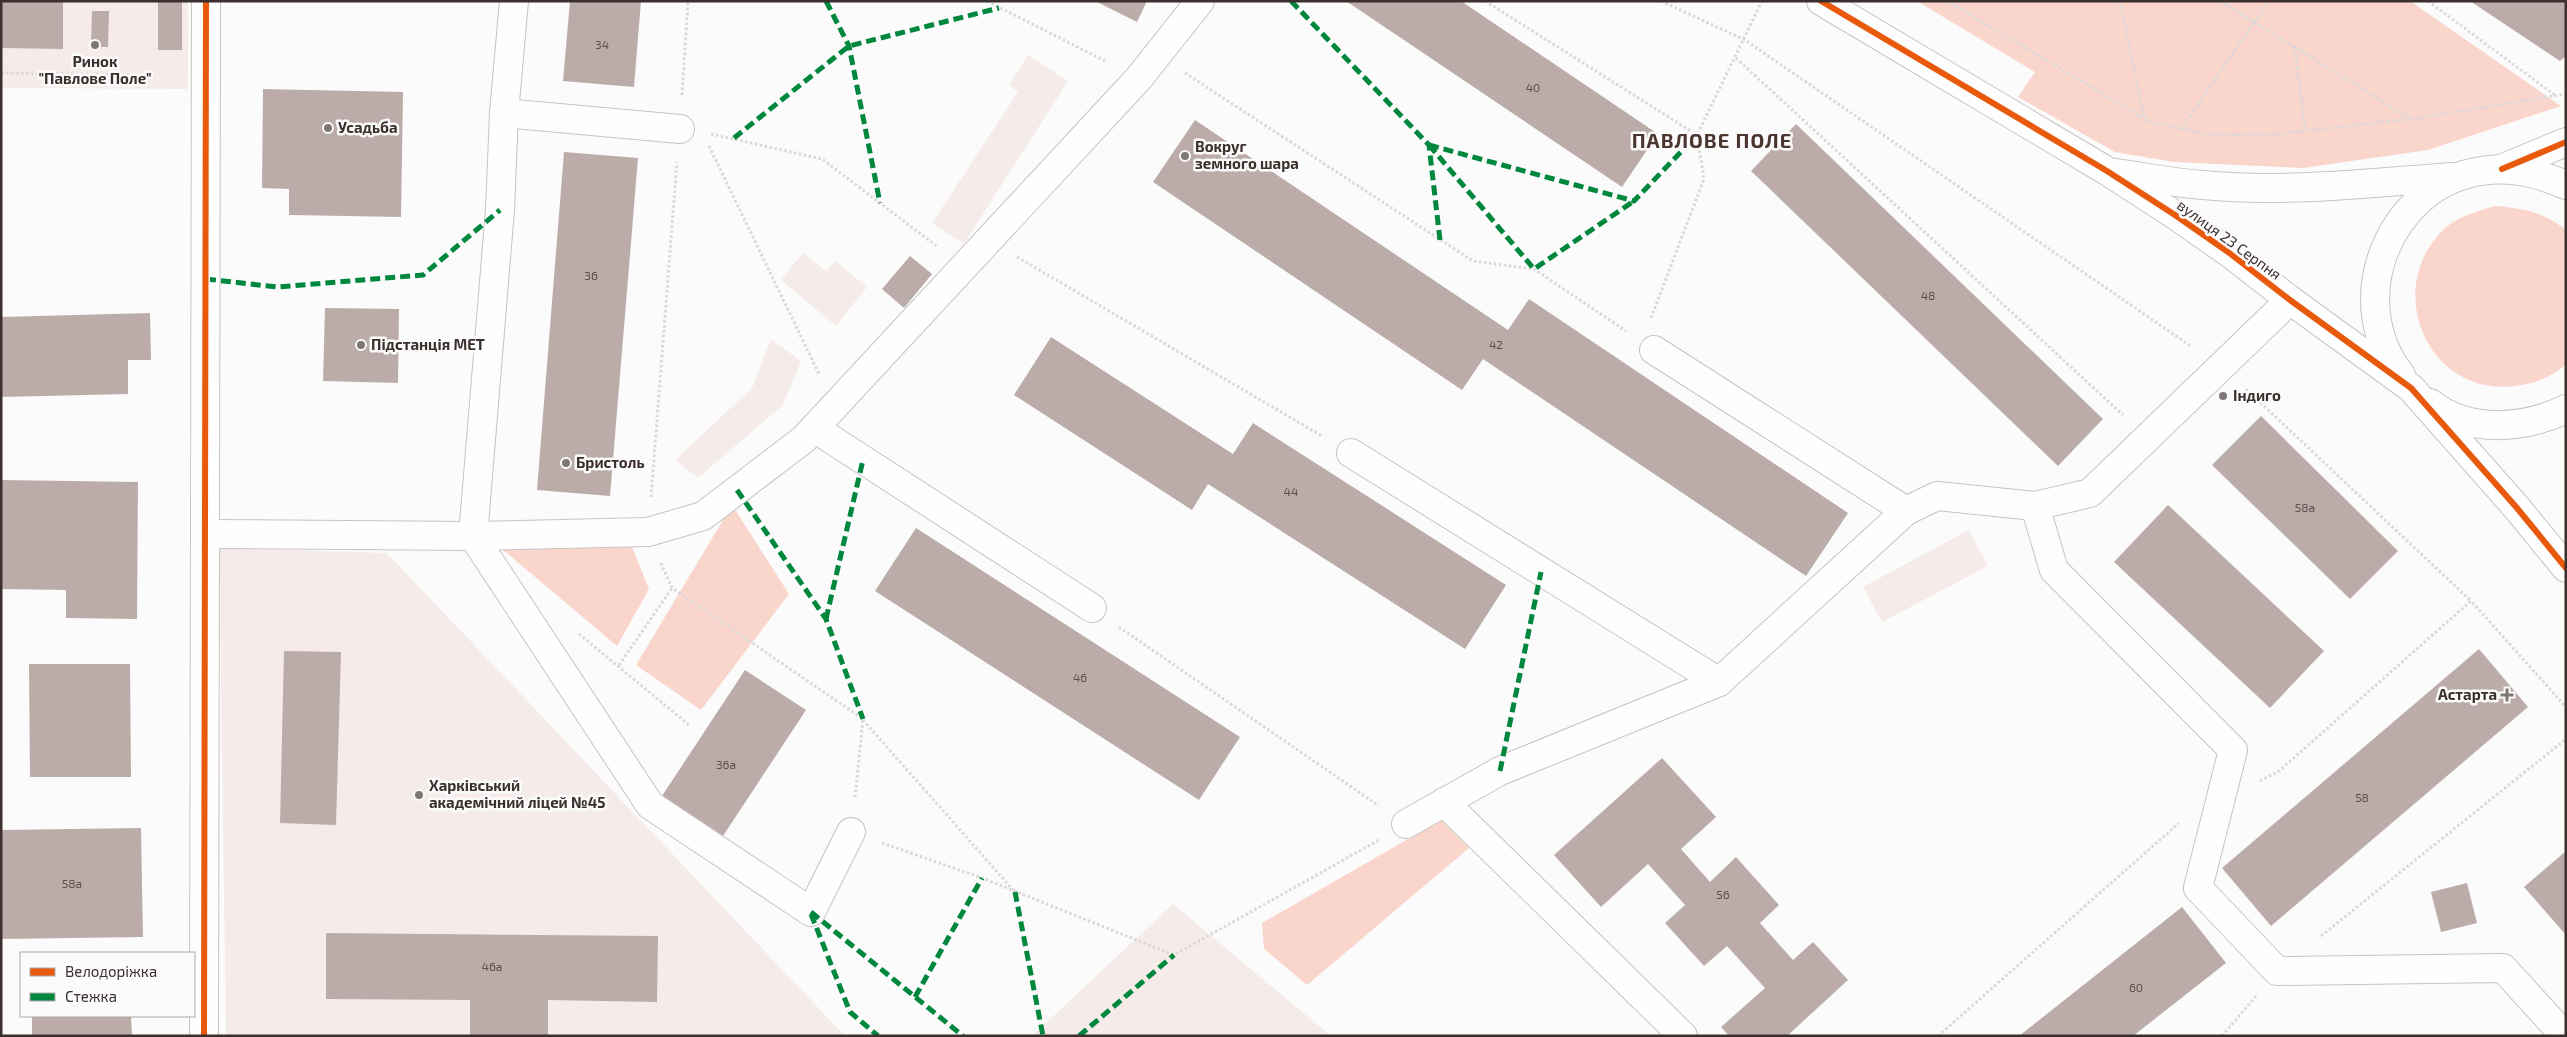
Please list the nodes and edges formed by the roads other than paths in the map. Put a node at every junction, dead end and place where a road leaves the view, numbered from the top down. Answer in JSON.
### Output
{"nodes":[{"id":1,"x":206,"y":1,"type":"edge"},
{"id":2,"x":514,"y":1,"type":"edge"},
{"id":3,"x":1200,"y":1,"type":"edge"},
{"id":4,"x":1821,"y":1,"type":"edge"},
{"id":5,"x":504,"y":113,"type":"junction"},
{"id":6,"x":691,"y":131,"type":"road end"},
{"id":7,"x":2566,"y":142,"type":"edge"},
{"id":8,"x":2502,"y":169,"type":"junction"},
{"id":9,"x":2107,"y":171,"type":"junction"},
{"id":10,"x":2458,"y":177,"type":"junction"},
{"id":11,"x":2566,"y":185,"type":"edge"},
{"id":12,"x":2290,"y":300,"type":"junction"},
{"id":13,"x":1648,"y":346,"type":"road end"},
{"id":14,"x":2411,"y":388,"type":"junction"},
{"id":15,"x":2566,"y":409,"type":"edge"},
{"id":16,"x":814,"y":428,"type":"junction"},
{"id":17,"x":1351,"y":453,"type":"road end"},
{"id":18,"x":2035,"y":506,"type":"junction"},
{"id":19,"x":1906,"y":511,"type":"junction"},
{"id":20,"x":206,"y":534,"type":"junction"},
{"id":21,"x":473,"y":536,"type":"junction"},
{"id":22,"x":2566,"y":568,"type":"edge"},
{"id":23,"x":1092,"y":608,"type":"road end"},
{"id":24,"x":1720,"y":682,"type":"junction"},
{"id":25,"x":1444,"y":802,"type":"junction"},
{"id":26,"x":1406,"y":824,"type":"road end"},
{"id":27,"x":851,"y":832,"type":"road end"},
{"id":28,"x":204,"y":1036,"type":"edge"},
{"id":29,"x":1683,"y":1036,"type":"edge"},
{"id":30,"x":2565,"y":1036,"type":"edge"}],
"edges":[{"from":1,"to":20,"type":"street"},
{"from":2,"to":5,"type":"street"},
{"from":3,"to":16,"type":"street"},
{"from":4,"to":9,"type":"street","name":"вулиця 23 Серпня"},
{"from":5,"to":6,"type":"street"},
{"from":5,"to":21,"type":"street"},
{"from":7,"to":8,"type":"street","name":"вулиця 23 Серпня"},
{"from":8,"to":10,"type":"street","name":"вулиця 23 Серпня"},
{"from":8,"to":11,"type":"street","name":"вулиця 23 Серпня"},
{"from":9,"to":10,"type":"street","name":"вулиця 23 Серпня"},
{"from":9,"to":12,"type":"street","name":"вулиця 23 Серпня"},
{"from":10,"to":14,"type":"street","name":"вулиця 23 Серпня"},
{"from":12,"to":14,"type":"street","name":"вулиця 23 Серпня"},
{"from":12,"to":18,"type":"street"},
{"from":13,"to":19,"type":"street"},
{"from":14,"to":15,"type":"street","name":"вулиця 23 Серпня"},
{"from":14,"to":22,"type":"street","name":"вулиця 23 Серпня"},
{"from":16,"to":21,"type":"street"},
{"from":16,"to":23,"type":"street"},
{"from":17,"to":24,"type":"street"},
{"from":18,"to":19,"type":"street"},
{"from":18,"to":30,"type":"street"},
{"from":19,"to":24,"type":"street"},
{"from":20,"to":21,"type":"street"},
{"from":20,"to":28,"type":"street"},
{"from":21,"to":27,"type":"street"},
{"from":24,"to":25,"type":"street"},
{"from":25,"to":26,"type":"street"},
{"from":25,"to":29,"type":"street"}]}
